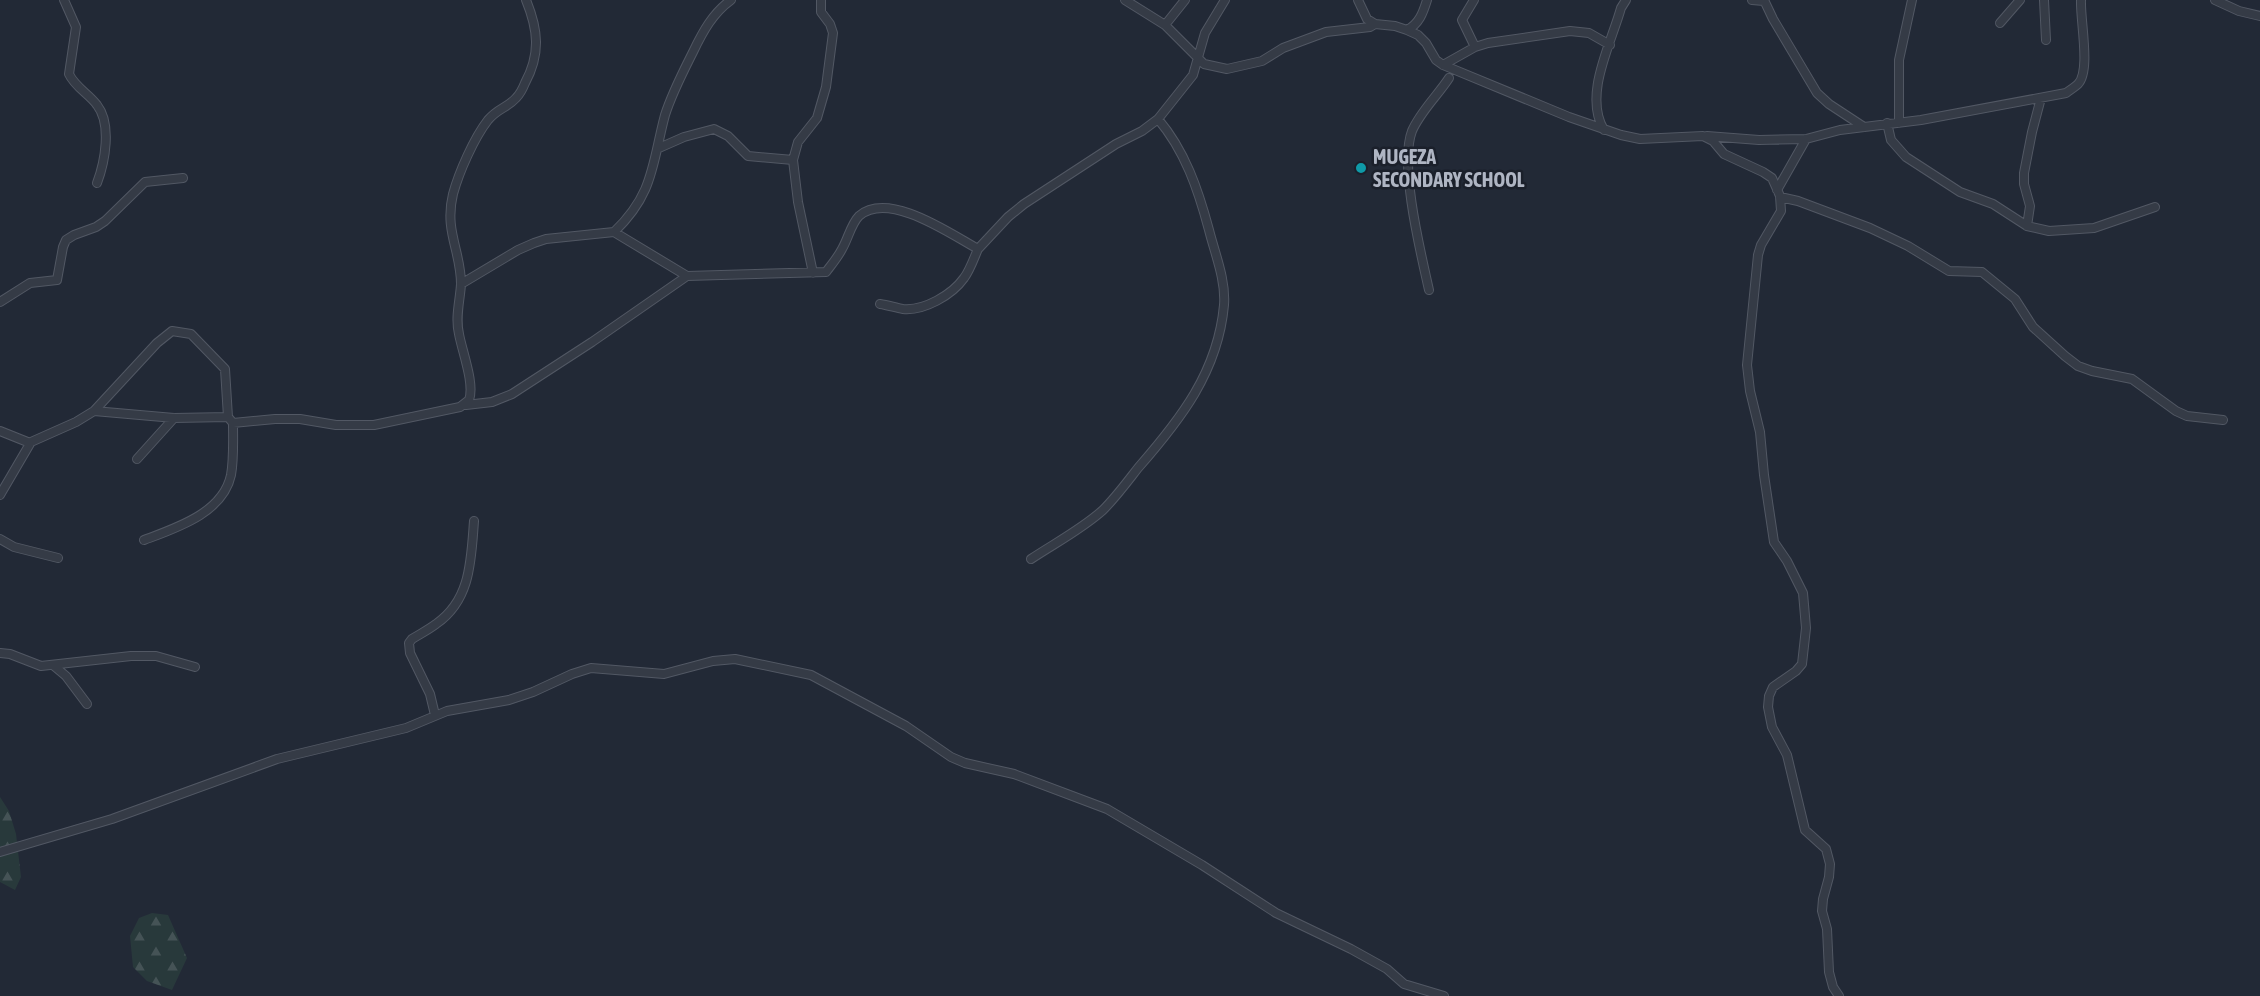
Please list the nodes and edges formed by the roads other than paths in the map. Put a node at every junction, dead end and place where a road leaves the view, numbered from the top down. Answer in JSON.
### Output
{"nodes":[{"id":1,"x":64,"y":0,"type":"edge"},
{"id":2,"x":526,"y":0,"type":"edge"},
{"id":3,"x":731,"y":0,"type":"edge"},
{"id":4,"x":821,"y":0,"type":"edge"},
{"id":5,"x":1125,"y":0,"type":"edge"},
{"id":6,"x":1185,"y":0,"type":"edge"},
{"id":7,"x":1225,"y":0,"type":"edge"},
{"id":8,"x":1358,"y":0,"type":"edge"},
{"id":9,"x":1427,"y":0,"type":"edge"},
{"id":10,"x":1474,"y":0,"type":"edge"},
{"id":11,"x":1626,"y":0,"type":"edge"},
{"id":12,"x":1752,"y":0,"type":"edge"},
{"id":13,"x":1764,"y":0,"type":"edge"},
{"id":14,"x":1912,"y":0,"type":"edge"},
{"id":15,"x":2020,"y":0,"type":"edge"},
{"id":16,"x":2044,"y":0,"type":"edge"},
{"id":17,"x":2081,"y":0,"type":"edge"},
{"id":18,"x":2215,"y":0,"type":"edge"},
{"id":19,"x":2260,"y":16,"type":"edge"},
{"id":20,"x":2000,"y":23,"type":"dead end"},
{"id":21,"x":1375,"y":24,"type":"junction"},
{"id":22,"x":1165,"y":25,"type":"junction"},
{"id":23,"x":1407,"y":30,"type":"junction"},
{"id":24,"x":2046,"y":40,"type":"dead end"},
{"id":25,"x":1611,"y":45,"type":"junction"},
{"id":26,"x":1475,"y":47,"type":"junction"},
{"id":27,"x":1197,"y":59,"type":"junction"},
{"id":28,"x":1443,"y":65,"type":"junction"},
{"id":29,"x":1449,"y":78,"type":"dead end"},
{"id":30,"x":2041,"y":98,"type":"junction"},
{"id":31,"x":1158,"y":119,"type":"junction"},
{"id":32,"x":1887,"y":123,"type":"junction"},
{"id":33,"x":1899,"y":123,"type":"junction"},
{"id":34,"x":1864,"y":127,"type":"junction"},
{"id":35,"x":1604,"y":130,"type":"junction"},
{"id":36,"x":1703,"y":136,"type":"junction"},
{"id":37,"x":1806,"y":139,"type":"junction"},
{"id":38,"x":659,"y":148,"type":"junction"},
{"id":39,"x":793,"y":160,"type":"junction"},
{"id":40,"x":183,"y":178,"type":"dead end"},
{"id":41,"x":98,"y":183,"type":"dead end"},
{"id":42,"x":1778,"y":194,"type":"junction"},
{"id":43,"x":2155,"y":207,"type":"dead end"},
{"id":44,"x":2027,"y":226,"type":"junction"},
{"id":45,"x":614,"y":232,"type":"junction"},
{"id":46,"x":978,"y":249,"type":"junction"},
{"id":47,"x":813,"y":273,"type":"junction"},
{"id":48,"x":687,"y":276,"type":"junction"},
{"id":49,"x":461,"y":284,"type":"junction"},
{"id":50,"x":1429,"y":290,"type":"dead end"},
{"id":51,"x":0,"y":302,"type":"edge"},
{"id":52,"x":880,"y":304,"type":"dead end"},
{"id":53,"x":466,"y":405,"type":"junction"},
{"id":54,"x":94,"y":411,"type":"junction"},
{"id":55,"x":174,"y":418,"type":"junction"},
{"id":56,"x":230,"y":420,"type":"junction"},
{"id":57,"x":2223,"y":420,"type":"dead end"},
{"id":58,"x":0,"y":430,"type":"edge"},
{"id":59,"x":30,"y":443,"type":"dead end"},
{"id":60,"x":137,"y":459,"type":"dead end"},
{"id":61,"x":0,"y":495,"type":"edge"},
{"id":62,"x":474,"y":522,"type":"dead end"},
{"id":63,"x":0,"y":540,"type":"edge"},
{"id":64,"x":144,"y":540,"type":"dead end"},
{"id":65,"x":58,"y":558,"type":"dead end"},
{"id":66,"x":1031,"y":559,"type":"dead end"},
{"id":67,"x":0,"y":652,"type":"edge"},
{"id":68,"x":54,"y":666,"type":"junction"},
{"id":69,"x":195,"y":667,"type":"dead end"},
{"id":70,"x":87,"y":704,"type":"dead end"},
{"id":71,"x":435,"y":715,"type":"junction"},
{"id":72,"x":0,"y":852,"type":"edge"},
{"id":73,"x":1444,"y":996,"type":"edge"},
{"id":74,"x":1839,"y":996,"type":"edge"}],
"edges":[{"from":1,"to":41,"type":"street"},
{"from":2,"to":49,"type":"street"},
{"from":3,"to":38,"type":"street"},
{"from":4,"to":39,"type":"street"},
{"from":5,"to":22,"type":"street"},
{"from":6,"to":22,"type":"street"},
{"from":7,"to":27,"type":"street"},
{"from":8,"to":21,"type":"street"},
{"from":9,"to":23,"type":"street"},
{"from":10,"to":26,"type":"street"},
{"from":11,"to":25,"type":"street"},
{"from":12,"to":13,"type":"street"},
{"from":13,"to":34,"type":"street"},
{"from":14,"to":33,"type":"street"},
{"from":15,"to":20,"type":"street"},
{"from":16,"to":24,"type":"street"},
{"from":17,"to":30,"type":"street"},
{"from":18,"to":19,"type":"street"},
{"from":21,"to":23,"type":"street"},
{"from":21,"to":27,"type":"street"},
{"from":22,"to":27,"type":"street"},
{"from":23,"to":28,"type":"street"},
{"from":25,"to":26,"type":"street"},
{"from":25,"to":35,"type":"street"},
{"from":26,"to":28,"type":"street"},
{"from":27,"to":31,"type":"street"},
{"from":28,"to":35,"type":"street"},
{"from":29,"to":50,"type":"street"},
{"from":30,"to":33,"type":"street"},
{"from":30,"to":44,"type":"street"},
{"from":31,"to":46,"type":"street"},
{"from":31,"to":66,"type":"street"},
{"from":32,"to":33,"type":"street"},
{"from":32,"to":34,"type":"street"},
{"from":32,"to":44,"type":"street"},
{"from":34,"to":37,"type":"street"},
{"from":35,"to":36,"type":"street"},
{"from":36,"to":37,"type":"street"},
{"from":36,"to":42,"type":"street"},
{"from":37,"to":42,"type":"street"},
{"from":38,"to":39,"type":"street"},
{"from":38,"to":45,"type":"street"},
{"from":39,"to":47,"type":"street"},
{"from":40,"to":51,"type":"street"},
{"from":42,"to":57,"type":"street"},
{"from":42,"to":74,"type":"street"},
{"from":43,"to":44,"type":"street"},
{"from":45,"to":48,"type":"street"},
{"from":45,"to":49,"type":"street"},
{"from":46,"to":47,"type":"street"},
{"from":46,"to":52,"type":"street"},
{"from":47,"to":48,"type":"street"},
{"from":48,"to":53,"type":"street"},
{"from":49,"to":53,"type":"street"},
{"from":53,"to":56,"type":"street"},
{"from":54,"to":55,"type":"street"},
{"from":54,"to":56,"type":"street"},
{"from":54,"to":61,"type":"street"},
{"from":55,"to":56,"type":"street"},
{"from":55,"to":60,"type":"street"},
{"from":56,"to":64,"type":"street"},
{"from":58,"to":59,"type":"street"},
{"from":62,"to":71,"type":"street"},
{"from":63,"to":65,"type":"street"},
{"from":67,"to":68,"type":"street"},
{"from":68,"to":69,"type":"street"},
{"from":68,"to":70,"type":"street"},
{"from":71,"to":72,"type":"street"},
{"from":71,"to":73,"type":"street"}]}
